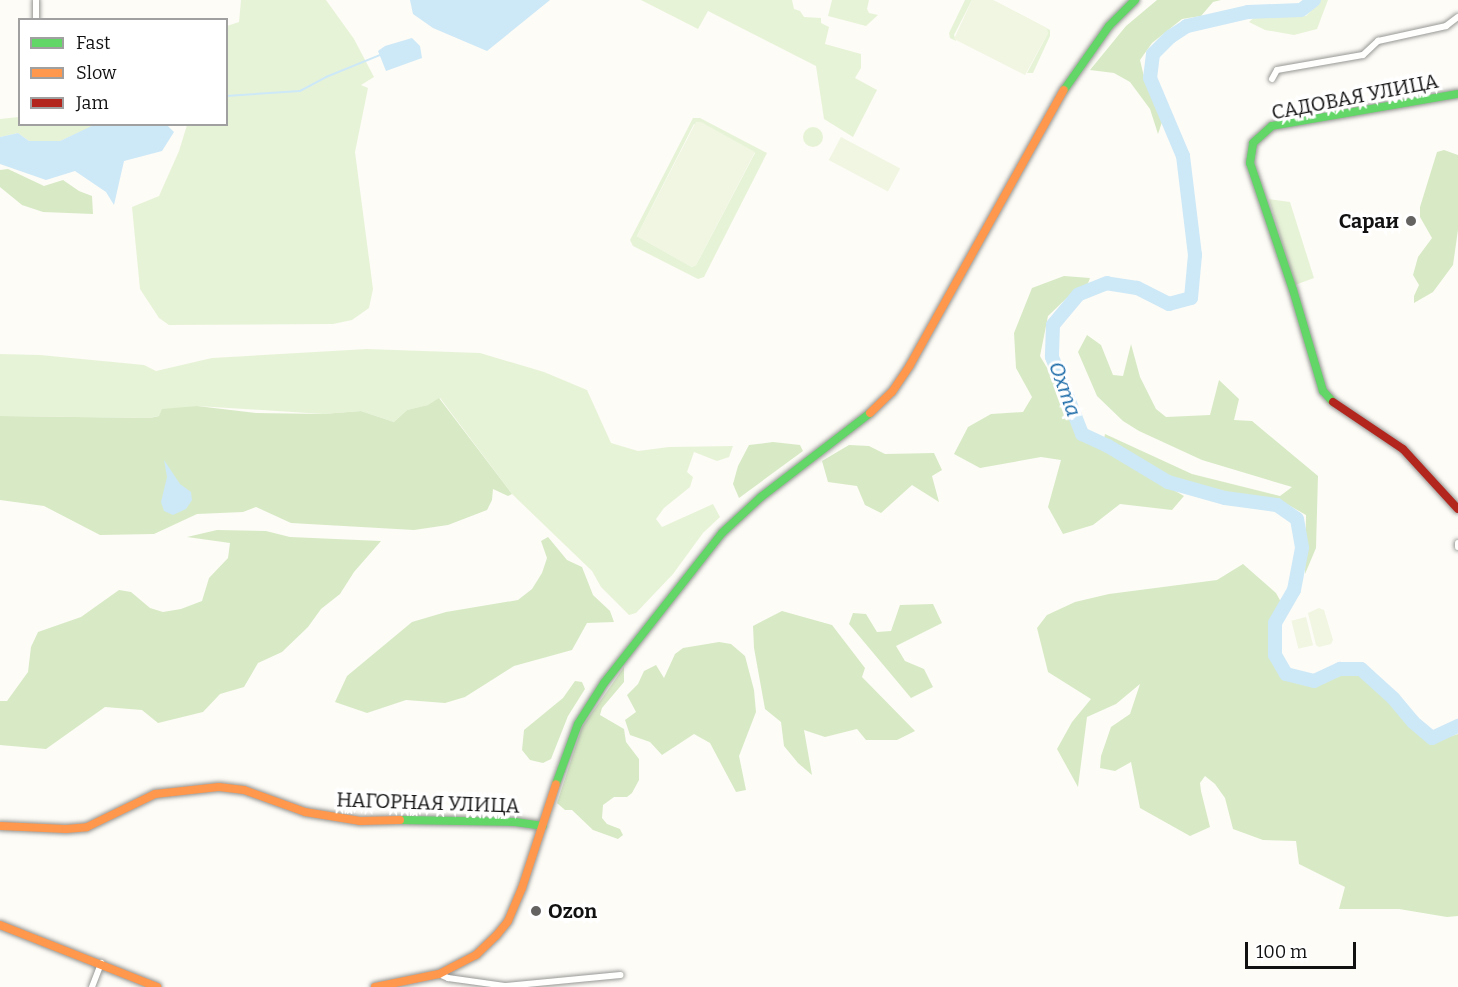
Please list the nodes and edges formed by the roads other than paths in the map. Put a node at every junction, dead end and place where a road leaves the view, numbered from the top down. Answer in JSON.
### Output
{"nodes":[{"id":1,"x":36,"y":0,"type":"edge"},
{"id":2,"x":1135,"y":0,"type":"edge"},
{"id":3,"x":1458,"y":17,"type":"edge"},
{"id":4,"x":36,"y":18,"type":"edge"},
{"id":5,"x":1272,"y":79,"type":"dead end"},
{"id":6,"x":1458,"y":94,"type":"edge"},
{"id":7,"x":1458,"y":509,"type":"edge"},
{"id":8,"x":0,"y":826,"type":"edge"},
{"id":9,"x":543,"y":826,"type":"junction"},
{"id":10,"x":0,"y":925,"type":"edge"},
{"id":11,"x":101,"y":963,"type":"junction"},
{"id":12,"x":439,"y":974,"type":"junction"},
{"id":13,"x":620,"y":975,"type":"dead end"},
{"id":14,"x":92,"y":987,"type":"edge"},
{"id":15,"x":157,"y":987,"type":"edge"},
{"id":16,"x":375,"y":987,"type":"edge"}],
"edges":[{"from":1,"to":4,"type":"street"},
{"from":2,"to":9,"type":"main road"},
{"from":3,"to":5,"type":"street"},
{"from":6,"to":7,"type":"main road","name":"САДОВАЯ УЛИЦА"},
{"from":8,"to":9,"type":"main road","name":"НАГОРНАЯ УЛИЦА"},
{"from":9,"to":12,"type":"main road"},
{"from":10,"to":11,"type":"main road"},
{"from":11,"to":14,"type":"street"},
{"from":11,"to":15,"type":"main road"},
{"from":12,"to":13,"type":"street"},
{"from":12,"to":16,"type":"main road"}]}
